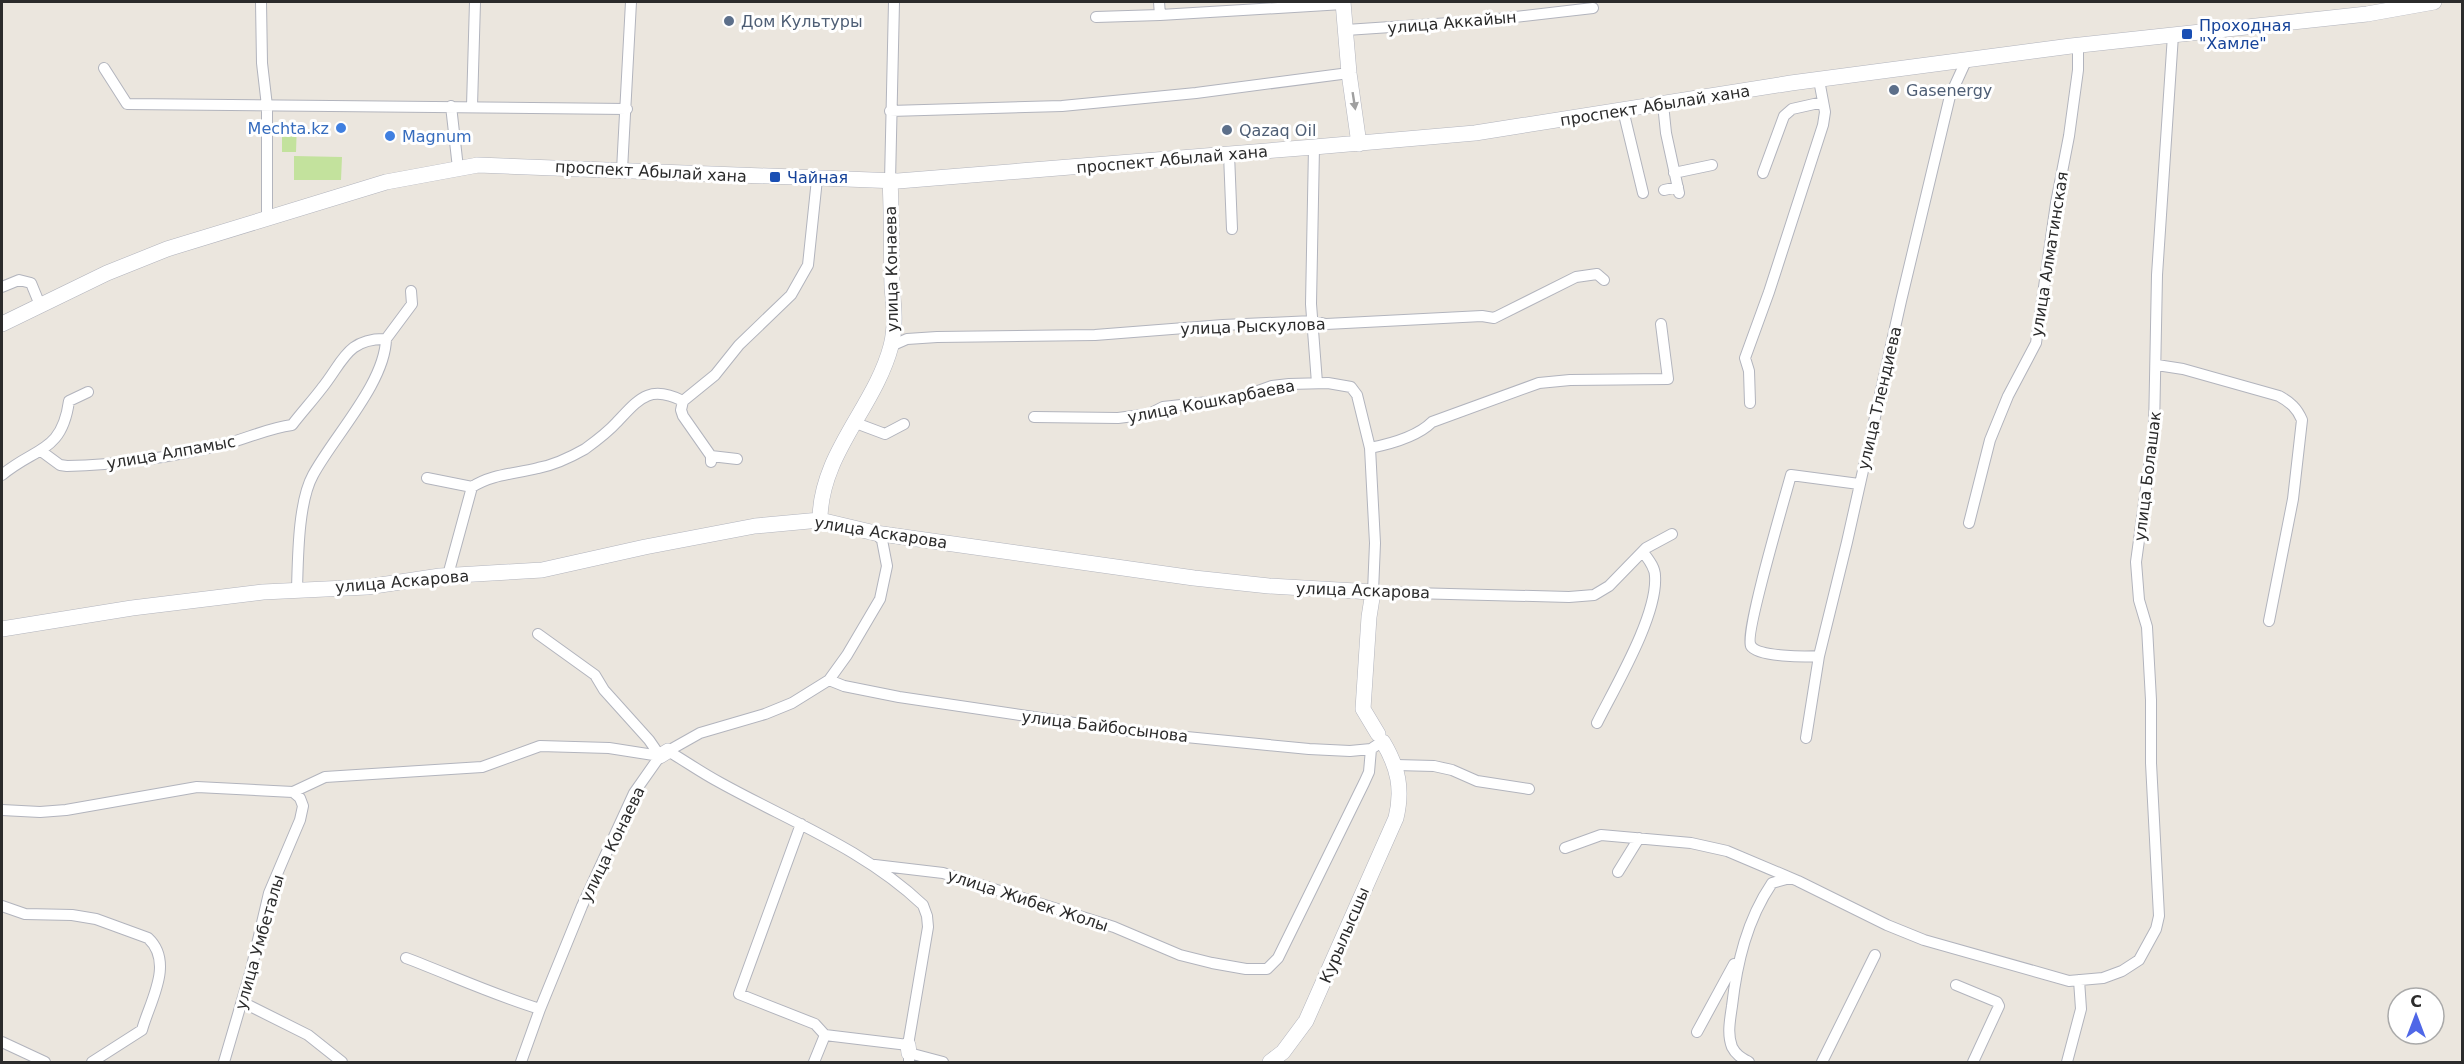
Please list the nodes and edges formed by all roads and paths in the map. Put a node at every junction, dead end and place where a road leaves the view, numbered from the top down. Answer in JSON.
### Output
{"nodes":[{"id":1,"x":261,"y":2,"type":"edge"},
{"id":2,"x":475,"y":2,"type":"edge"},
{"id":3,"x":631,"y":2,"type":"edge"},
{"id":4,"x":894,"y":2,"type":"edge"},
{"id":5,"x":1159,"y":2,"type":"edge"},
{"id":6,"x":1204,"y":2,"type":"edge"},
{"id":7,"x":2434,"y":2,"type":"edge"},
{"id":8,"x":1343,"y":3,"type":"edge"},
{"id":9,"x":1593,"y":8,"type":"dead end"},
{"id":10,"x":1205,"y":13,"type":"junction"},
{"id":11,"x":1160,"y":15,"type":"junction"},
{"id":12,"x":1096,"y":17,"type":"dead end"},
{"id":13,"x":1346,"y":30,"type":"junction"},
{"id":14,"x":2173,"y":35,"type":"junction"},
{"id":15,"x":2078,"y":46,"type":"junction"},
{"id":16,"x":1966,"y":61,"type":"junction"},
{"id":17,"x":104,"y":68,"type":"dead end"},
{"id":18,"x":1349,"y":73,"type":"junction"},
{"id":19,"x":1819,"y":80,"type":"junction"},
{"id":20,"x":1823,"y":102,"type":"junction"},
{"id":21,"x":1663,"y":104,"type":"junction"},
{"id":22,"x":267,"y":106,"type":"junction"},
{"id":23,"x":451,"y":106,"type":"junction"},
{"id":24,"x":472,"y":106,"type":"junction"},
{"id":25,"x":627,"y":109,"type":"junction"},
{"id":26,"x":1623,"y":110,"type":"junction"},
{"id":27,"x":890,"y":111,"type":"junction"},
{"id":28,"x":1359,"y":144,"type":"junction"},
{"id":29,"x":1314,"y":147,"type":"junction"},
{"id":30,"x":1229,"y":154,"type":"junction"},
{"id":31,"x":1712,"y":165,"type":"dead end"},
{"id":32,"x":458,"y":168,"type":"junction"},
{"id":33,"x":622,"y":170,"type":"junction"},
{"id":34,"x":1674,"y":172,"type":"junction"},
{"id":35,"x":1763,"y":173,"type":"dead end"},
{"id":36,"x":817,"y":179,"type":"junction"},
{"id":37,"x":890,"y":181,"type":"junction"},
{"id":38,"x":1665,"y":190,"type":"dead end"},
{"id":39,"x":1643,"y":193,"type":"dead end"},
{"id":40,"x":267,"y":218,"type":"junction"},
{"id":41,"x":1232,"y":229,"type":"dead end"},
{"id":42,"x":1604,"y":280,"type":"dead end"},
{"id":43,"x":2,"y":287,"type":"edge"},
{"id":44,"x":411,"y":291,"type":"dead end"},
{"id":45,"x":40,"y":305,"type":"junction"},
{"id":46,"x":1313,"y":321,"type":"junction"},
{"id":47,"x":2,"y":324,"type":"edge"},
{"id":48,"x":1661,"y":324,"type":"dead end"},
{"id":49,"x":386,"y":339,"type":"junction"},
{"id":50,"x":891,"y":346,"type":"junction"},
{"id":51,"x":2157,"y":365,"type":"junction"},
{"id":52,"x":1317,"y":383,"type":"junction"},
{"id":53,"x":88,"y":392,"type":"dead end"},
{"id":54,"x":683,"y":401,"type":"junction"},
{"id":55,"x":1750,"y":403,"type":"dead end"},
{"id":56,"x":1034,"y":417,"type":"dead end"},
{"id":57,"x":853,"y":422,"type":"junction"},
{"id":58,"x":904,"y":424,"type":"dead end"},
{"id":59,"x":1370,"y":448,"type":"junction"},
{"id":60,"x":40,"y":451,"type":"junction"},
{"id":61,"x":737,"y":459,"type":"dead end"},
{"id":62,"x":2,"y":475,"type":"edge"},
{"id":63,"x":427,"y":478,"type":"dead end"},
{"id":64,"x":1859,"y":484,"type":"junction"},
{"id":65,"x":472,"y":487,"type":"junction"},
{"id":66,"x":820,"y":520,"type":"junction"},
{"id":67,"x":1969,"y":523,"type":"dead end"},
{"id":68,"x":875,"y":532,"type":"junction"},
{"id":69,"x":1672,"y":534,"type":"dead end"},
{"id":70,"x":1642,"y":552,"type":"junction"},
{"id":71,"x":448,"y":575,"type":"junction"},
{"id":72,"x":297,"y":589,"type":"junction"},
{"id":73,"x":1373,"y":592,"type":"junction"},
{"id":74,"x":2268,"y":621,"type":"dead end"},
{"id":75,"x":2,"y":629,"type":"edge"},
{"id":76,"x":538,"y":634,"type":"dead end"},
{"id":77,"x":1819,"y":656,"type":"junction"},
{"id":78,"x":829,"y":680,"type":"junction"},
{"id":79,"x":1597,"y":723,"type":"dead end"},
{"id":80,"x":1806,"y":738,"type":"dead end"},
{"id":81,"x":1377,"y":742,"type":"junction"},
{"id":82,"x":664,"y":753,"type":"junction"},
{"id":83,"x":1395,"y":765,"type":"junction"},
{"id":84,"x":1529,"y":789,"type":"dead end"},
{"id":85,"x":293,"y":792,"type":"junction"},
{"id":86,"x":2,"y":810,"type":"edge"},
{"id":87,"x":801,"y":824,"type":"junction"},
{"id":88,"x":1639,"y":838,"type":"junction"},
{"id":89,"x":1565,"y":848,"type":"dead end"},
{"id":90,"x":873,"y":865,"type":"junction"},
{"id":91,"x":1618,"y":872,"type":"dead end"},
{"id":92,"x":1790,"y":878,"type":"junction"},
{"id":93,"x":2,"y":906,"type":"edge"},
{"id":94,"x":1740,"y":953,"type":"junction"},
{"id":95,"x":1875,"y":955,"type":"dead end"},
{"id":96,"x":406,"y":958,"type":"dead end"},
{"id":97,"x":2079,"y":980,"type":"junction"},
{"id":98,"x":1956,"y":985,"type":"dead end"},
{"id":99,"x":242,"y":1002,"type":"junction"},
{"id":100,"x":540,"y":1009,"type":"junction"},
{"id":101,"x":1697,"y":1032,"type":"dead end"},
{"id":102,"x":825,"y":1035,"type":"junction"},
{"id":103,"x":2,"y":1042,"type":"edge"},
{"id":104,"x":909,"y":1053,"type":"edge"},
{"id":105,"x":1285,"y":1057,"type":"edge"},
{"id":106,"x":1737,"y":1059,"type":"edge"},
{"id":107,"x":45,"y":1062,"type":"edge"},
{"id":108,"x":92,"y":1062,"type":"edge"},
{"id":109,"x":224,"y":1062,"type":"edge"},
{"id":110,"x":342,"y":1062,"type":"edge"},
{"id":111,"x":521,"y":1062,"type":"edge"},
{"id":112,"x":814,"y":1062,"type":"edge"},
{"id":113,"x":942,"y":1062,"type":"edge"},
{"id":114,"x":1270,"y":1062,"type":"edge"},
{"id":115,"x":1749,"y":1062,"type":"edge"},
{"id":116,"x":1822,"y":1062,"type":"edge"},
{"id":117,"x":1973,"y":1062,"type":"edge"},
{"id":118,"x":2067,"y":1062,"type":"edge"}],
"edges":[{"from":1,"to":22,"type":"street"},
{"from":2,"to":24,"type":"street"},
{"from":3,"to":25,"type":"street"},
{"from":4,"to":27,"type":"street","name":"улица Конаева"},
{"from":5,"to":11,"type":"street"},
{"from":6,"to":10,"type":"street"},
{"from":7,"to":14,"type":"main road","name":"проспект Абылай хана"},
{"from":8,"to":10,"type":"street"},
{"from":8,"to":13,"type":"main road"},
{"from":9,"to":13,"type":"street","name":"улица Аккайын"},
{"from":10,"to":11,"type":"street"},
{"from":11,"to":12,"type":"street"},
{"from":13,"to":18,"type":"main road"},
{"from":14,"to":15,"type":"main road","name":"проспект Абылай хана"},
{"from":14,"to":51,"type":"street","name":"улица Болашак"},
{"from":15,"to":16,"type":"main road","name":"проспект Абылай хана"},
{"from":15,"to":67,"type":"street","name":"улица Алматинская"},
{"from":16,"to":19,"type":"main road","name":"проспект Абылай хана"},
{"from":16,"to":64,"type":"street","name":"улица Тлендиева"},
{"from":17,"to":22,"type":"street"},
{"from":18,"to":27,"type":"street"},
{"from":18,"to":28,"type":"main road","one_way":true},
{"from":19,"to":20,"type":"street"},
{"from":19,"to":21,"type":"main road","name":"проспект Абылай хана"},
{"from":20,"to":35,"type":"street"},
{"from":20,"to":55,"type":"street"},
{"from":21,"to":26,"type":"main road","name":"проспект Абылай хана"},
{"from":21,"to":34,"type":"street"},
{"from":22,"to":23,"type":"street"},
{"from":22,"to":40,"type":"street"},
{"from":23,"to":24,"type":"street"},
{"from":23,"to":32,"type":"street"},
{"from":24,"to":25,"type":"street"},
{"from":25,"to":33,"type":"street"},
{"from":26,"to":28,"type":"main road","name":"проспект Абылай хана"},
{"from":26,"to":39,"type":"street"},
{"from":27,"to":37,"type":"street","name":"улица Конаева"},
{"from":28,"to":29,"type":"main road","name":"проспект Абылай хана"},
{"from":29,"to":30,"type":"main road","name":"проспект Абылай хана"},
{"from":29,"to":46,"type":"street"},
{"from":30,"to":37,"type":"main road","name":"проспект Абылай хана"},
{"from":30,"to":41,"type":"street"},
{"from":31,"to":34,"type":"street"},
{"from":32,"to":33,"type":"main road","name":"проспект Абылай хана"},
{"from":32,"to":40,"type":"main road","name":"проспект Абылай хана"},
{"from":33,"to":36,"type":"main road","name":"проспект Абылай хана"},
{"from":34,"to":38,"type":"street"},
{"from":36,"to":37,"type":"main road","name":"проспект Абылай хана"},
{"from":36,"to":54,"type":"street"},
{"from":37,"to":50,"type":"main road","name":"улица Конаева"},
{"from":40,"to":45,"type":"main road","name":"проспект Абылай хана"},
{"from":42,"to":46,"type":"street","name":"улица Рыскулова"},
{"from":43,"to":45,"type":"street"},
{"from":44,"to":49,"type":"street"},
{"from":45,"to":47,"type":"main road","name":"проспект Абылай хана"},
{"from":46,"to":50,"type":"street","name":"улица Рыскулова"},
{"from":46,"to":52,"type":"street"},
{"from":48,"to":59,"type":"street"},
{"from":49,"to":60,"type":"street","name":"улица Алпамыс"},
{"from":49,"to":72,"type":"street"},
{"from":50,"to":57,"type":"main road","name":"улица Конаева"},
{"from":51,"to":74,"type":"street"},
{"from":51,"to":97,"type":"street","name":"улица Болашак"},
{"from":52,"to":56,"type":"street","name":"улица Кошкарбаева"},
{"from":52,"to":59,"type":"street","name":"улица Кошкарбаева"},
{"from":53,"to":60,"type":"street"},
{"from":54,"to":61,"type":"street"},
{"from":54,"to":65,"type":"street"},
{"from":57,"to":58,"type":"street"},
{"from":57,"to":66,"type":"main road","name":"улица Конаева"},
{"from":59,"to":73,"type":"street"},
{"from":60,"to":62,"type":"street"},
{"from":63,"to":65,"type":"street"},
{"from":64,"to":77,"type":"street","name":"улица Тлендиева"},
{"from":64,"to":77,"type":"street"},
{"from":65,"to":71,"type":"street"},
{"from":66,"to":68,"type":"main road","name":"улица Аскарова"},
{"from":66,"to":71,"type":"main road","name":"улица Аскарова"},
{"from":68,"to":73,"type":"main road","name":"улица Аскарова"},
{"from":68,"to":78,"type":"street","name":"улица Конаева"},
{"from":69,"to":70,"type":"street","name":"улица Аскарова"},
{"from":70,"to":73,"type":"street","name":"улица Аскарова"},
{"from":70,"to":79,"type":"street"},
{"from":71,"to":72,"type":"main road","name":"улица Аскарова"},
{"from":72,"to":75,"type":"main road","name":"улица Аскарова"},
{"from":73,"to":81,"type":"main road","name":"Курылысшы"},
{"from":76,"to":82,"type":"street"},
{"from":77,"to":80,"type":"street","name":"улица Тлендиева"},
{"from":78,"to":81,"type":"street","name":"улица Байбосынова"},
{"from":78,"to":82,"type":"street","name":"улица Конаева"},
{"from":81,"to":83,"type":"main road","name":"Курылысшы"},
{"from":81,"to":90,"type":"street","name":"улица Жибек Жолы"},
{"from":82,"to":85,"type":"street","name":"улица Жибек Жолы"},
{"from":82,"to":87,"type":"street","name":"улица Жибек Жолы"},
{"from":82,"to":100,"type":"street","name":"улица Конаева"},
{"from":83,"to":84,"type":"street"},
{"from":83,"to":105,"type":"main road","name":"Курылысшы"},
{"from":85,"to":86,"type":"street","name":"улица Жибек Жолы"},
{"from":85,"to":99,"type":"street","name":"улица Умбеталы"},
{"from":87,"to":90,"type":"street","name":"улица Жибек Жолы"},
{"from":87,"to":102,"type":"street"},
{"from":88,"to":89,"type":"street"},
{"from":88,"to":91,"type":"street"},
{"from":88,"to":92,"type":"street"},
{"from":90,"to":104,"type":"street"},
{"from":92,"to":94,"type":"street"},
{"from":92,"to":97,"type":"street"},
{"from":93,"to":108,"type":"street"},
{"from":94,"to":101,"type":"street"},
{"from":94,"to":106,"type":"street"},
{"from":95,"to":116,"type":"street"},
{"from":96,"to":100,"type":"street"},
{"from":97,"to":118,"type":"street"},
{"from":98,"to":117,"type":"street"},
{"from":99,"to":109,"type":"street","name":"улица Умбеталы"},
{"from":99,"to":110,"type":"street"},
{"from":100,"to":111,"type":"street","name":"улица Конаева"},
{"from":102,"to":104,"type":"street"},
{"from":102,"to":112,"type":"street"},
{"from":103,"to":107,"type":"street"},
{"from":104,"to":113,"type":"street"},
{"from":105,"to":114,"type":"main road","name":"Курылысшы"},
{"from":106,"to":115,"type":"street"}]}
